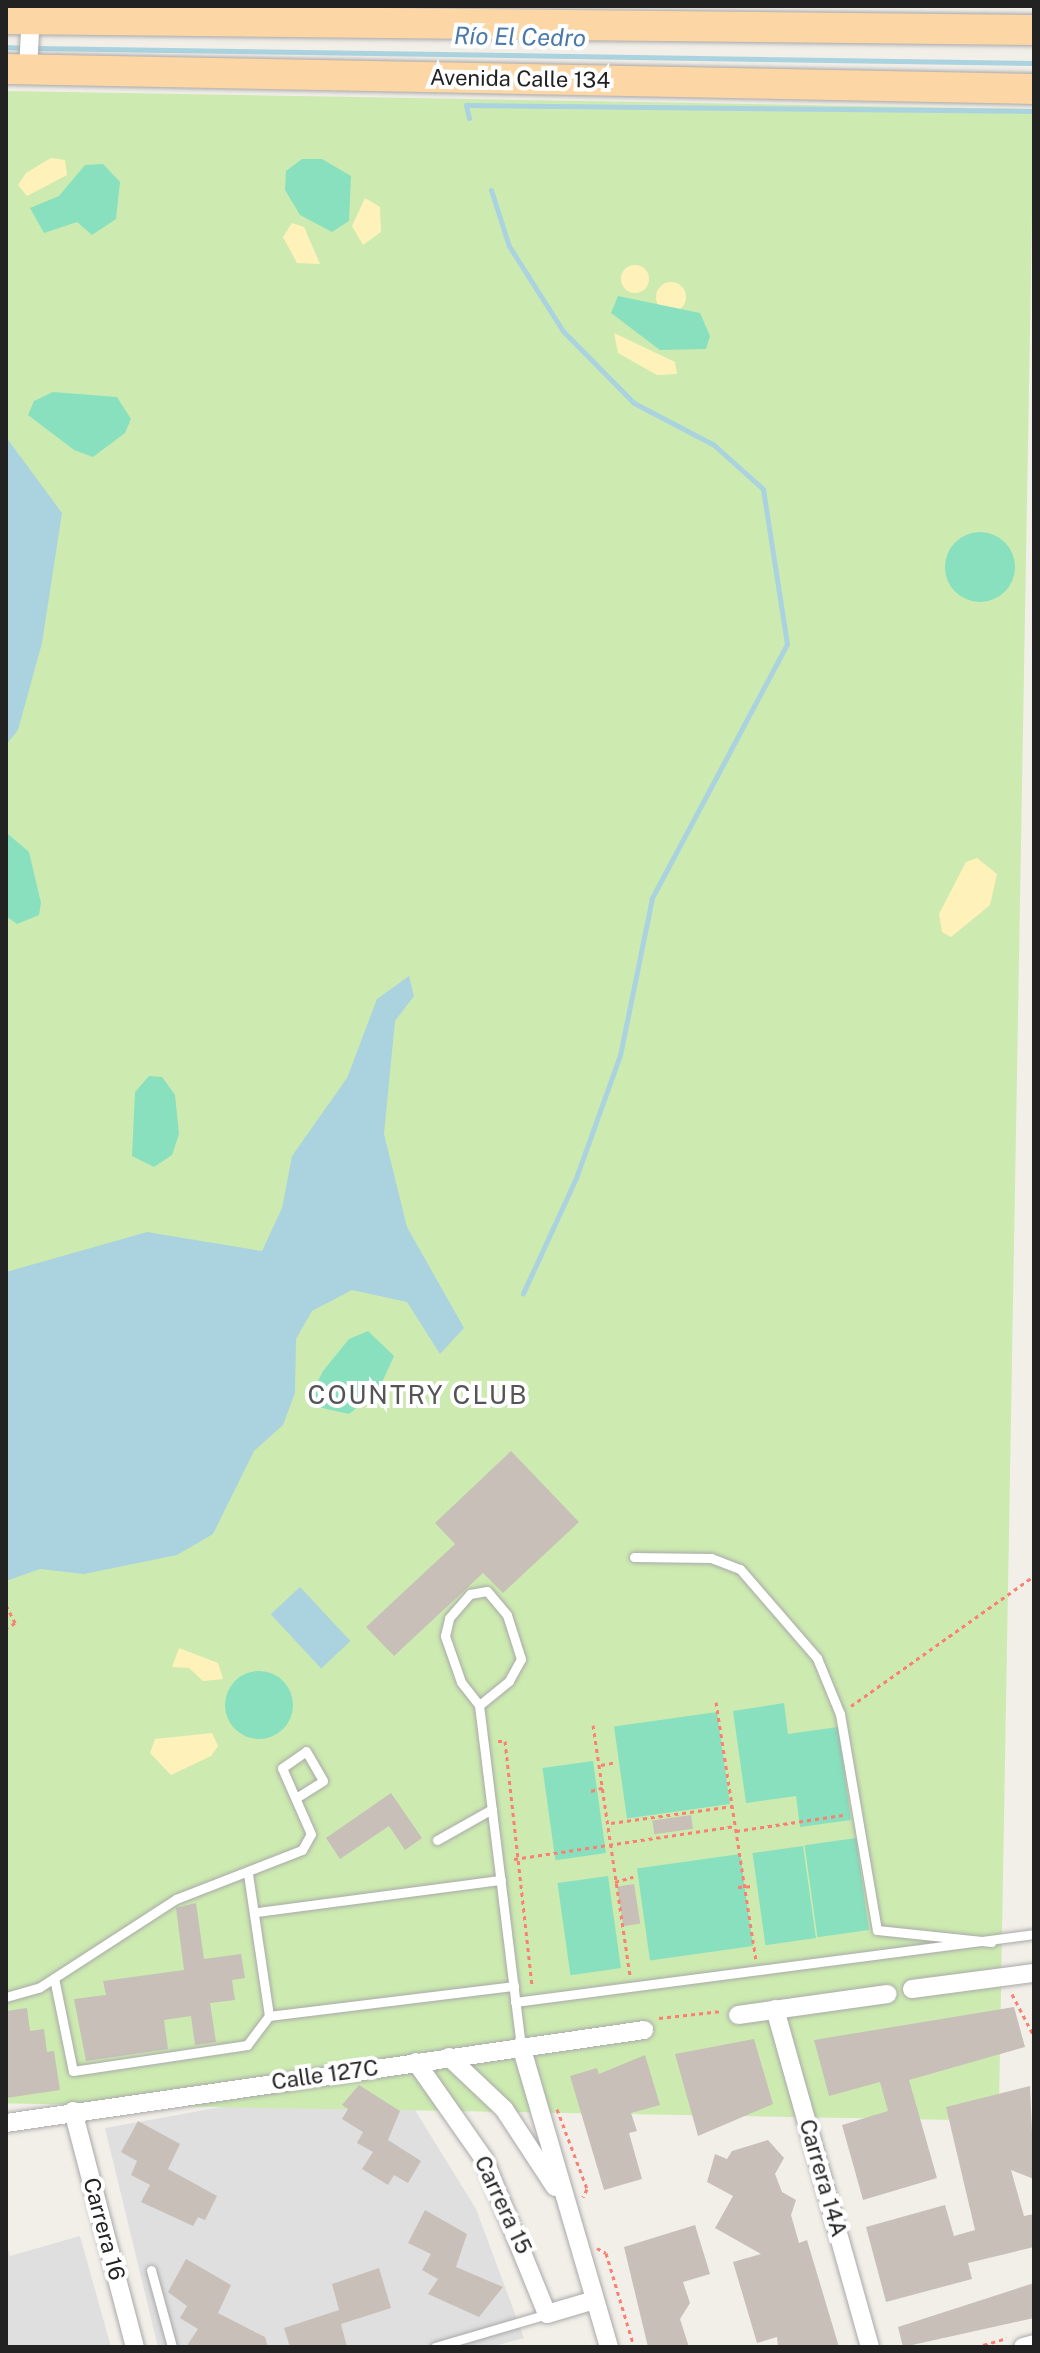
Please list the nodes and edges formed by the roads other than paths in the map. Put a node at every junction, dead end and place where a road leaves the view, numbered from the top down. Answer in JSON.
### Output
{"nodes":[{"id":1,"x":1034,"y":30,"type":"edge"},
{"id":2,"x":23,"y":39,"type":"edge"},
{"id":3,"x":1034,"y":89,"type":"edge"},
{"id":4,"x":634,"y":1557,"type":"dead end"},
{"id":5,"x":479,"y":1705,"type":"junction"},
{"id":6,"x":296,"y":1798,"type":"junction"},
{"id":7,"x":492,"y":1809,"type":"junction"},
{"id":8,"x":437,"y":1840,"type":"dead end"},
{"id":9,"x":248,"y":1874,"type":"junction"},
{"id":10,"x":501,"y":1880,"type":"junction"},
{"id":11,"x":257,"y":1912,"type":"junction"},
{"id":12,"x":1034,"y":1934,"type":"edge"},
{"id":13,"x":991,"y":1942,"type":"junction"},
{"id":14,"x":54,"y":1978,"type":"junction"},
{"id":15,"x":1032,"y":1979,"type":"edge"},
{"id":16,"x":514,"y":1986,"type":"junction"},
{"id":17,"x":912,"y":1989,"type":"dead end"},
{"id":18,"x":888,"y":1994,"type":"dead end"},
{"id":19,"x":6,"y":1997,"type":"edge"},
{"id":20,"x":515,"y":2002,"type":"junction"},
{"id":21,"x":775,"y":2009,"type":"junction"},
{"id":22,"x":734,"y":2014,"type":"road end"},
{"id":23,"x":269,"y":2016,"type":"junction"},
{"id":24,"x":647,"y":2026,"type":"road end"},
{"id":25,"x":521,"y":2046,"type":"junction"},
{"id":26,"x":449,"y":2057,"type":"junction"},
{"id":27,"x":416,"y":2062,"type":"junction"},
{"id":28,"x":73,"y":2111,"type":"junction"},
{"id":29,"x":6,"y":2123,"type":"edge"},
{"id":30,"x":574,"y":2204,"type":"junction"},
{"id":31,"x":151,"y":2270,"type":"dead end"},
{"id":32,"x":595,"y":2300,"type":"junction"},
{"id":33,"x":547,"y":2314,"type":"junction"},
{"id":34,"x":1019,"y":2342,"type":"edge"},
{"id":35,"x":1034,"y":2344,"type":"edge"},
{"id":36,"x":135,"y":2347,"type":"edge"},
{"id":37,"x":172,"y":2347,"type":"edge"},
{"id":38,"x":435,"y":2347,"type":"edge"},
{"id":39,"x":609,"y":2347,"type":"edge"},
{"id":40,"x":870,"y":2347,"type":"edge"}],
"edges":[{"from":1,"to":2,"type":"main road","name":"Avenida Calle 134"},
{"from":2,"to":3,"type":"main road","name":"Avenida Calle 134"},
{"from":4,"to":13,"type":"lane"},
{"from":5,"to":5,"type":"lane"},
{"from":5,"to":7,"type":"lane"},
{"from":6,"to":6,"type":"lane"},
{"from":6,"to":9,"type":"lane"},
{"from":7,"to":8,"type":"lane"},
{"from":7,"to":10,"type":"lane"},
{"from":9,"to":11,"type":"lane"},
{"from":9,"to":14,"type":"lane"},
{"from":10,"to":11,"type":"lane"},
{"from":10,"to":16,"type":"lane"},
{"from":11,"to":23,"type":"lane"},
{"from":12,"to":13,"type":"lane"},
{"from":13,"to":20,"type":"lane"},
{"from":14,"to":19,"type":"lane"},
{"from":14,"to":23,"type":"lane"},
{"from":15,"to":17,"type":"street"},
{"from":16,"to":20,"type":"lane"},
{"from":16,"to":23,"type":"lane"},
{"from":18,"to":21,"type":"street"},
{"from":20,"to":25,"type":"lane"},
{"from":21,"to":22,"type":"street"},
{"from":21,"to":40,"type":"street","name":"Carrera 14A"},
{"from":24,"to":25,"type":"street","name":"Calle 127C"},
{"from":25,"to":26,"type":"street","name":"Calle 127C"},
{"from":25,"to":30,"type":"street"},
{"from":26,"to":27,"type":"street","name":"Calle 127C"},
{"from":26,"to":30,"type":"street"},
{"from":27,"to":28,"type":"street","name":"Calle 127C"},
{"from":27,"to":33,"type":"street","name":"Carrera 15"},
{"from":28,"to":29,"type":"street","name":"Calle 127C"},
{"from":28,"to":36,"type":"street","name":"Carrera 16"},
{"from":30,"to":32,"type":"street"},
{"from":31,"to":37,"type":"lane"},
{"from":32,"to":33,"type":"street"},
{"from":32,"to":39,"type":"street"},
{"from":33,"to":38,"type":"lane"},
{"from":34,"to":35,"type":"street"}]}
